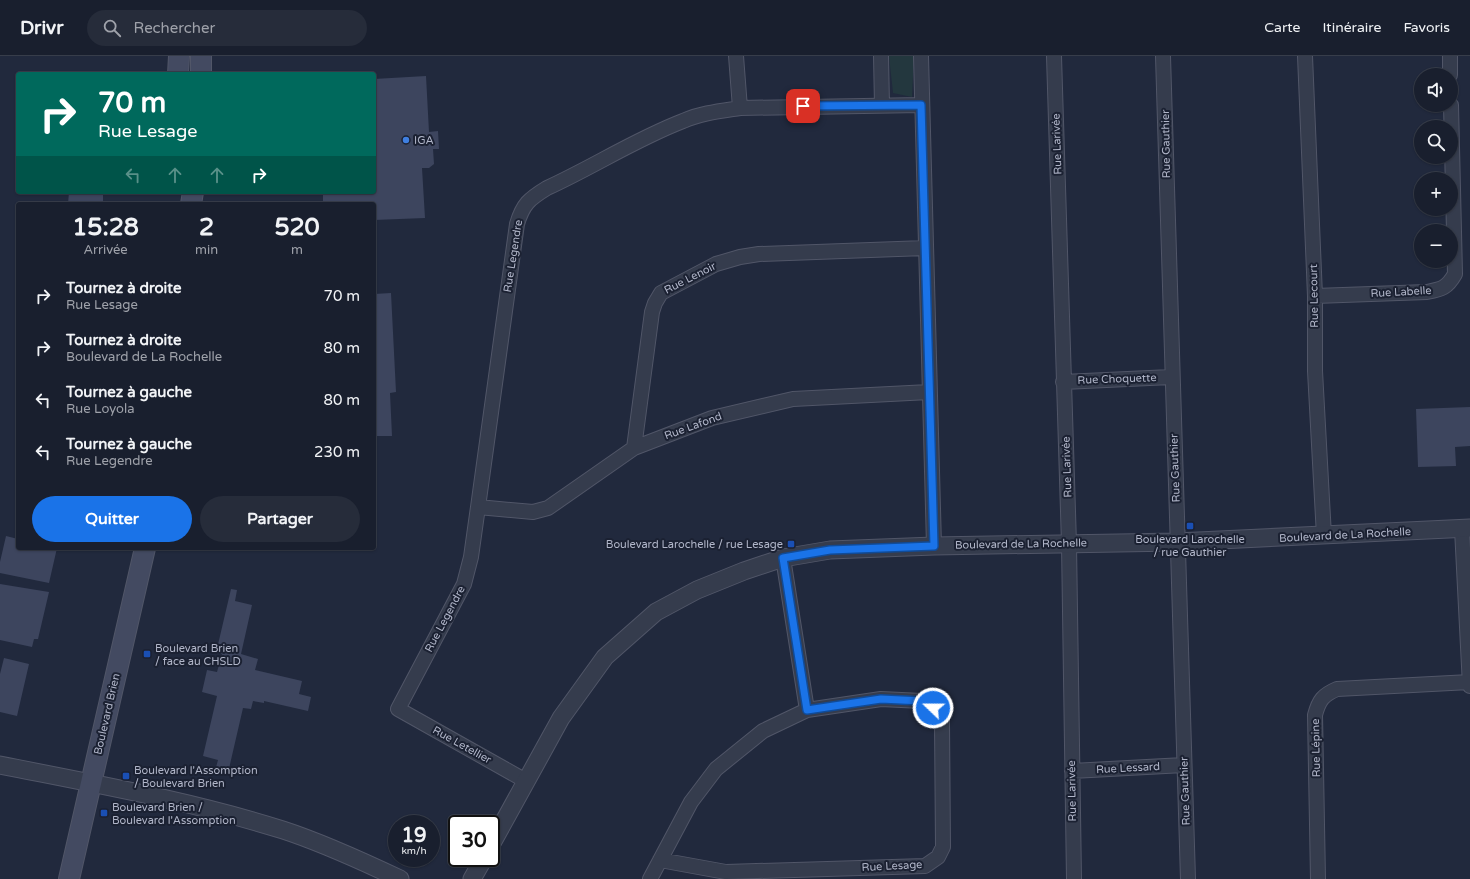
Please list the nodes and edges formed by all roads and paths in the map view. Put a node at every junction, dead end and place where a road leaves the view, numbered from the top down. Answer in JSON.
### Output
{"nodes":[{"id":1,"x":179,"y":56,"type":"edge"},
{"id":2,"x":201,"y":56,"type":"edge"},
{"id":3,"x":736,"y":56,"type":"edge"},
{"id":4,"x":881,"y":56,"type":"edge"},
{"id":5,"x":921,"y":56,"type":"edge"},
{"id":6,"x":1054,"y":56,"type":"edge"},
{"id":7,"x":1163,"y":56,"type":"edge"},
{"id":8,"x":1305,"y":56,"type":"edge"},
{"id":9,"x":1450,"y":56,"type":"edge"},
{"id":10,"x":1450,"y":68,"type":"edge"},
{"id":11,"x":178,"y":72,"type":"edge"},
{"id":12,"x":201,"y":72,"type":"edge"},
{"id":13,"x":882,"y":105,"type":"junction"},
{"id":14,"x":921,"y":105,"type":"junction"},
{"id":15,"x":740,"y":108,"type":"junction"},
{"id":16,"x":1451,"y":112,"type":"edge"},
{"id":17,"x":925,"y":248,"type":"junction"},
{"id":18,"x":1315,"y":296,"type":"junction"},
{"id":19,"x":1172,"y":377,"type":"junction"},
{"id":20,"x":1063,"y":382,"type":"junction"},
{"id":21,"x":929,"y":392,"type":"junction"},
{"id":22,"x":634,"y":448,"type":"junction"},
{"id":23,"x":478,"y":507,"type":"junction"},
{"id":24,"x":1466,"y":529,"type":"edge"},
{"id":25,"x":1324,"y":536,"type":"junction"},
{"id":26,"x":1177,"y":542,"type":"junction"},
{"id":27,"x":1069,"y":544,"type":"junction"},
{"id":28,"x":934,"y":546,"type":"junction"},
{"id":29,"x":145,"y":550,"type":"edge"},
{"id":30,"x":783,"y":558,"type":"junction"},
{"id":31,"x":1470,"y":682,"type":"edge"},
{"id":32,"x":1470,"y":686,"type":"edge"},
{"id":33,"x":398,"y":709,"type":"joint"},
{"id":34,"x":807,"y":710,"type":"junction"},
{"id":35,"x":0,"y":765,"type":"edge"},
{"id":36,"x":1184,"y":765,"type":"junction"},
{"id":37,"x":1072,"y":771,"type":"junction"},
{"id":38,"x":526,"y":781,"type":"junction"},
{"id":39,"x":91,"y":783,"type":"junction"},
{"id":40,"x":500,"y":829,"type":"edge"},
{"id":41,"x":660,"y":860,"type":"junction"},
{"id":42,"x":479,"y":867,"type":"edge"},
{"id":43,"x":69,"y":879,"type":"edge"},
{"id":44,"x":400,"y":879,"type":"edge"},
{"id":45,"x":472,"y":879,"type":"edge"},
{"id":46,"x":650,"y":879,"type":"edge"},
{"id":47,"x":1074,"y":879,"type":"edge"},
{"id":48,"x":1188,"y":879,"type":"edge"},
{"id":49,"x":1318,"y":879,"type":"edge"}],
"edges":[{"from":1,"to":11,"type":"main road"},
{"from":2,"to":12,"type":"main road"},
{"from":3,"to":15,"type":"street"},
{"from":4,"to":13,"type":"street"},
{"from":5,"to":14,"type":"street"},
{"from":6,"to":20,"type":"street","name":"Rue Larivée"},
{"from":7,"to":19,"type":"street","name":"Rue Gauthier"},
{"from":8,"to":18,"type":"street","name":"Rue Lecourt"},
{"from":9,"to":10,"type":"street"},
{"from":13,"to":14,"type":"street","name":"Rue Legendre"},
{"from":13,"to":15,"type":"street","name":"Rue Legendre"},
{"from":14,"to":17,"type":"street"},
{"from":15,"to":23,"type":"street","name":"Rue Legendre"},
{"from":16,"to":18,"type":"street","name":"Rue Labelle"},
{"from":17,"to":21,"type":"street"},
{"from":17,"to":22,"type":"street","name":"Rue Lenoir"},
{"from":18,"to":25,"type":"street","name":"Rue Lecourt"},
{"from":19,"to":20,"type":"street","name":"Rue Choquette"},
{"from":19,"to":26,"type":"street","name":"Rue Gauthier"},
{"from":20,"to":27,"type":"street","name":"Rue Larivée"},
{"from":21,"to":22,"type":"street","name":"Rue Lafond"},
{"from":21,"to":28,"type":"street"},
{"from":22,"to":23,"type":"street","name":"Rue Lafond"},
{"from":23,"to":33,"type":"street","name":"Rue Legendre"},
{"from":24,"to":25,"type":"street","name":"Boulevard de La Rochelle"},
{"from":24,"to":31,"type":"street"},
{"from":25,"to":26,"type":"street","name":"Boulevard de La Rochelle"},
{"from":26,"to":27,"type":"street","name":"Boulevard de La Rochelle"},
{"from":26,"to":36,"type":"street","name":"Rue Gauthier"},
{"from":27,"to":28,"type":"street","name":"Boulevard de La Rochelle"},
{"from":27,"to":37,"type":"street","name":"Rue Larivée"},
{"from":28,"to":30,"type":"street","name":"Boulevard de La Rochelle"},
{"from":29,"to":39,"type":"main road","name":"Boulevard Brien"},
{"from":30,"to":34,"type":"street"},
{"from":30,"to":38,"type":"street","name":"Boulevard de La Rochelle"},
{"from":31,"to":32,"type":"street"},
{"from":31,"to":49,"type":"street","name":"Rue Lépine"},
{"from":33,"to":38,"type":"street","name":"Rue Letellier"},
{"from":34,"to":41,"type":"street","name":"Rue Lesage"},
{"from":34,"to":41,"type":"street","name":"Rue Lesage"},
{"from":35,"to":39,"type":"street"},
{"from":36,"to":37,"type":"street","name":"Rue Lessard"},
{"from":36,"to":48,"type":"street","name":"Rue Gauthier"},
{"from":37,"to":47,"type":"street","name":"Rue Larivée"},
{"from":38,"to":40,"type":"street","name":"Boulevard de La Rochelle"},
{"from":39,"to":43,"type":"main road","name":"Boulevard Brien"},
{"from":39,"to":44,"type":"street"},
{"from":41,"to":46,"type":"street","name":"Rue Lesage"},
{"from":42,"to":45,"type":"street"}]}
